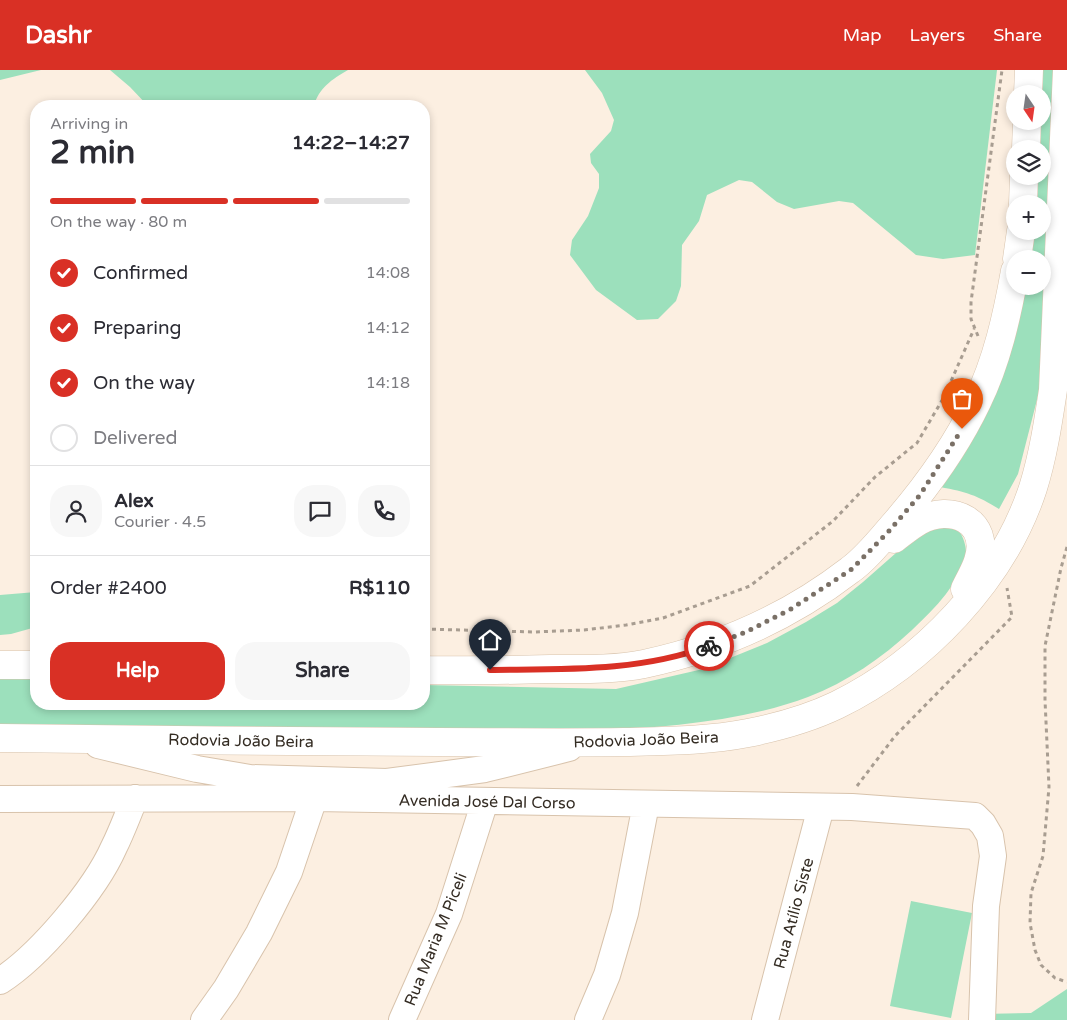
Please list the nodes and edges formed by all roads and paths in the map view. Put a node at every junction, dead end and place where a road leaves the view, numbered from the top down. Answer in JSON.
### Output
{"nodes":[{"id":1,"x":1002,"y":70,"type":"edge"},
{"id":2,"x":1030,"y":70,"type":"edge"},
{"id":3,"x":1067,"y":70,"type":"edge"},
{"id":4,"x":1029,"y":85,"type":"edge"},
{"id":5,"x":1011,"y":295,"type":"edge"},
{"id":6,"x":974,"y":329,"type":"junction"},
{"id":7,"x":996,"y":355,"type":"junction"},
{"id":8,"x":1067,"y":547,"type":"edge"},
{"id":9,"x":1001,"y":558,"type":"junction"},
{"id":10,"x":852,"y":569,"type":"junction"},
{"id":11,"x":430,"y":629,"type":"edge"},
{"id":12,"x":937,"y":635,"type":"junction"},
{"id":13,"x":0,"y":665,"type":"edge"},
{"id":14,"x":30,"y":665,"type":"edge"},
{"id":15,"x":430,"y":670,"type":"edge"},
{"id":16,"x":0,"y":738,"type":"edge"},
{"id":17,"x":73,"y":739,"type":"junction"},
{"id":18,"x":592,"y":742,"type":"junction"},
{"id":19,"x":135,"y":798,"type":"junction"},
{"id":20,"x":314,"y":798,"type":"junction"},
{"id":21,"x":0,"y":799,"type":"edge"},
{"id":22,"x":485,"y":801,"type":"junction"},
{"id":23,"x":646,"y":804,"type":"junction"},
{"id":24,"x":821,"y":806,"type":"junction"},
{"id":25,"x":852,"y":807,"type":"junction"},
{"id":26,"x":0,"y":981,"type":"edge"},
{"id":27,"x":1067,"y":982,"type":"edge"},
{"id":28,"x":204,"y":1020,"type":"edge"},
{"id":29,"x":402,"y":1020,"type":"edge"},
{"id":30,"x":588,"y":1020,"type":"edge"},
{"id":31,"x":765,"y":1020,"type":"edge"},
{"id":32,"x":982,"y":1020,"type":"edge"}],
"edges":[{"from":1,"to":6,"type":"path"},
{"from":2,"to":4,"type":"main road"},
{"from":3,"to":9,"type":"main road","name":"Rodovia João Beira"},
{"from":5,"to":7,"type":"main road"},
{"from":6,"to":7,"type":"path"},
{"from":6,"to":11,"type":"path"},
{"from":7,"to":10,"type":"main road"},
{"from":8,"to":27,"type":"path"},
{"from":9,"to":12,"type":"main road","name":"Rodovia João Beira"},
{"from":9,"to":25,"type":"path"},
{"from":10,"to":12,"type":"main road"},
{"from":10,"to":15,"type":"main road"},
{"from":12,"to":18,"type":"main road","name":"Rodovia João Beira"},
{"from":13,"to":14,"type":"main road"},
{"from":16,"to":17,"type":"main road","name":"Rodovia João Beira"},
{"from":17,"to":18,"type":"main road","name":"Rodovia João Beira"},
{"from":17,"to":18,"type":"street"},
{"from":19,"to":20,"type":"street","name":"Avenida José Dal Corso"},
{"from":19,"to":21,"type":"street","name":"Avenida José Dal Corso"},
{"from":19,"to":26,"type":"street"},
{"from":20,"to":22,"type":"street","name":"Avenida José Dal Corso"},
{"from":20,"to":28,"type":"street"},
{"from":22,"to":23,"type":"street","name":"Avenida José Dal Corso"},
{"from":22,"to":29,"type":"street","name":"Rua Maria M Piceli"},
{"from":23,"to":24,"type":"street","name":"Avenida José Dal Corso"},
{"from":23,"to":30,"type":"street"},
{"from":24,"to":25,"type":"street","name":"Avenida José Dal Corso"},
{"from":24,"to":31,"type":"street","name":"Rua Atílio Siste"},
{"from":25,"to":32,"type":"street","name":"Avenida José Dal Corso"}]}
